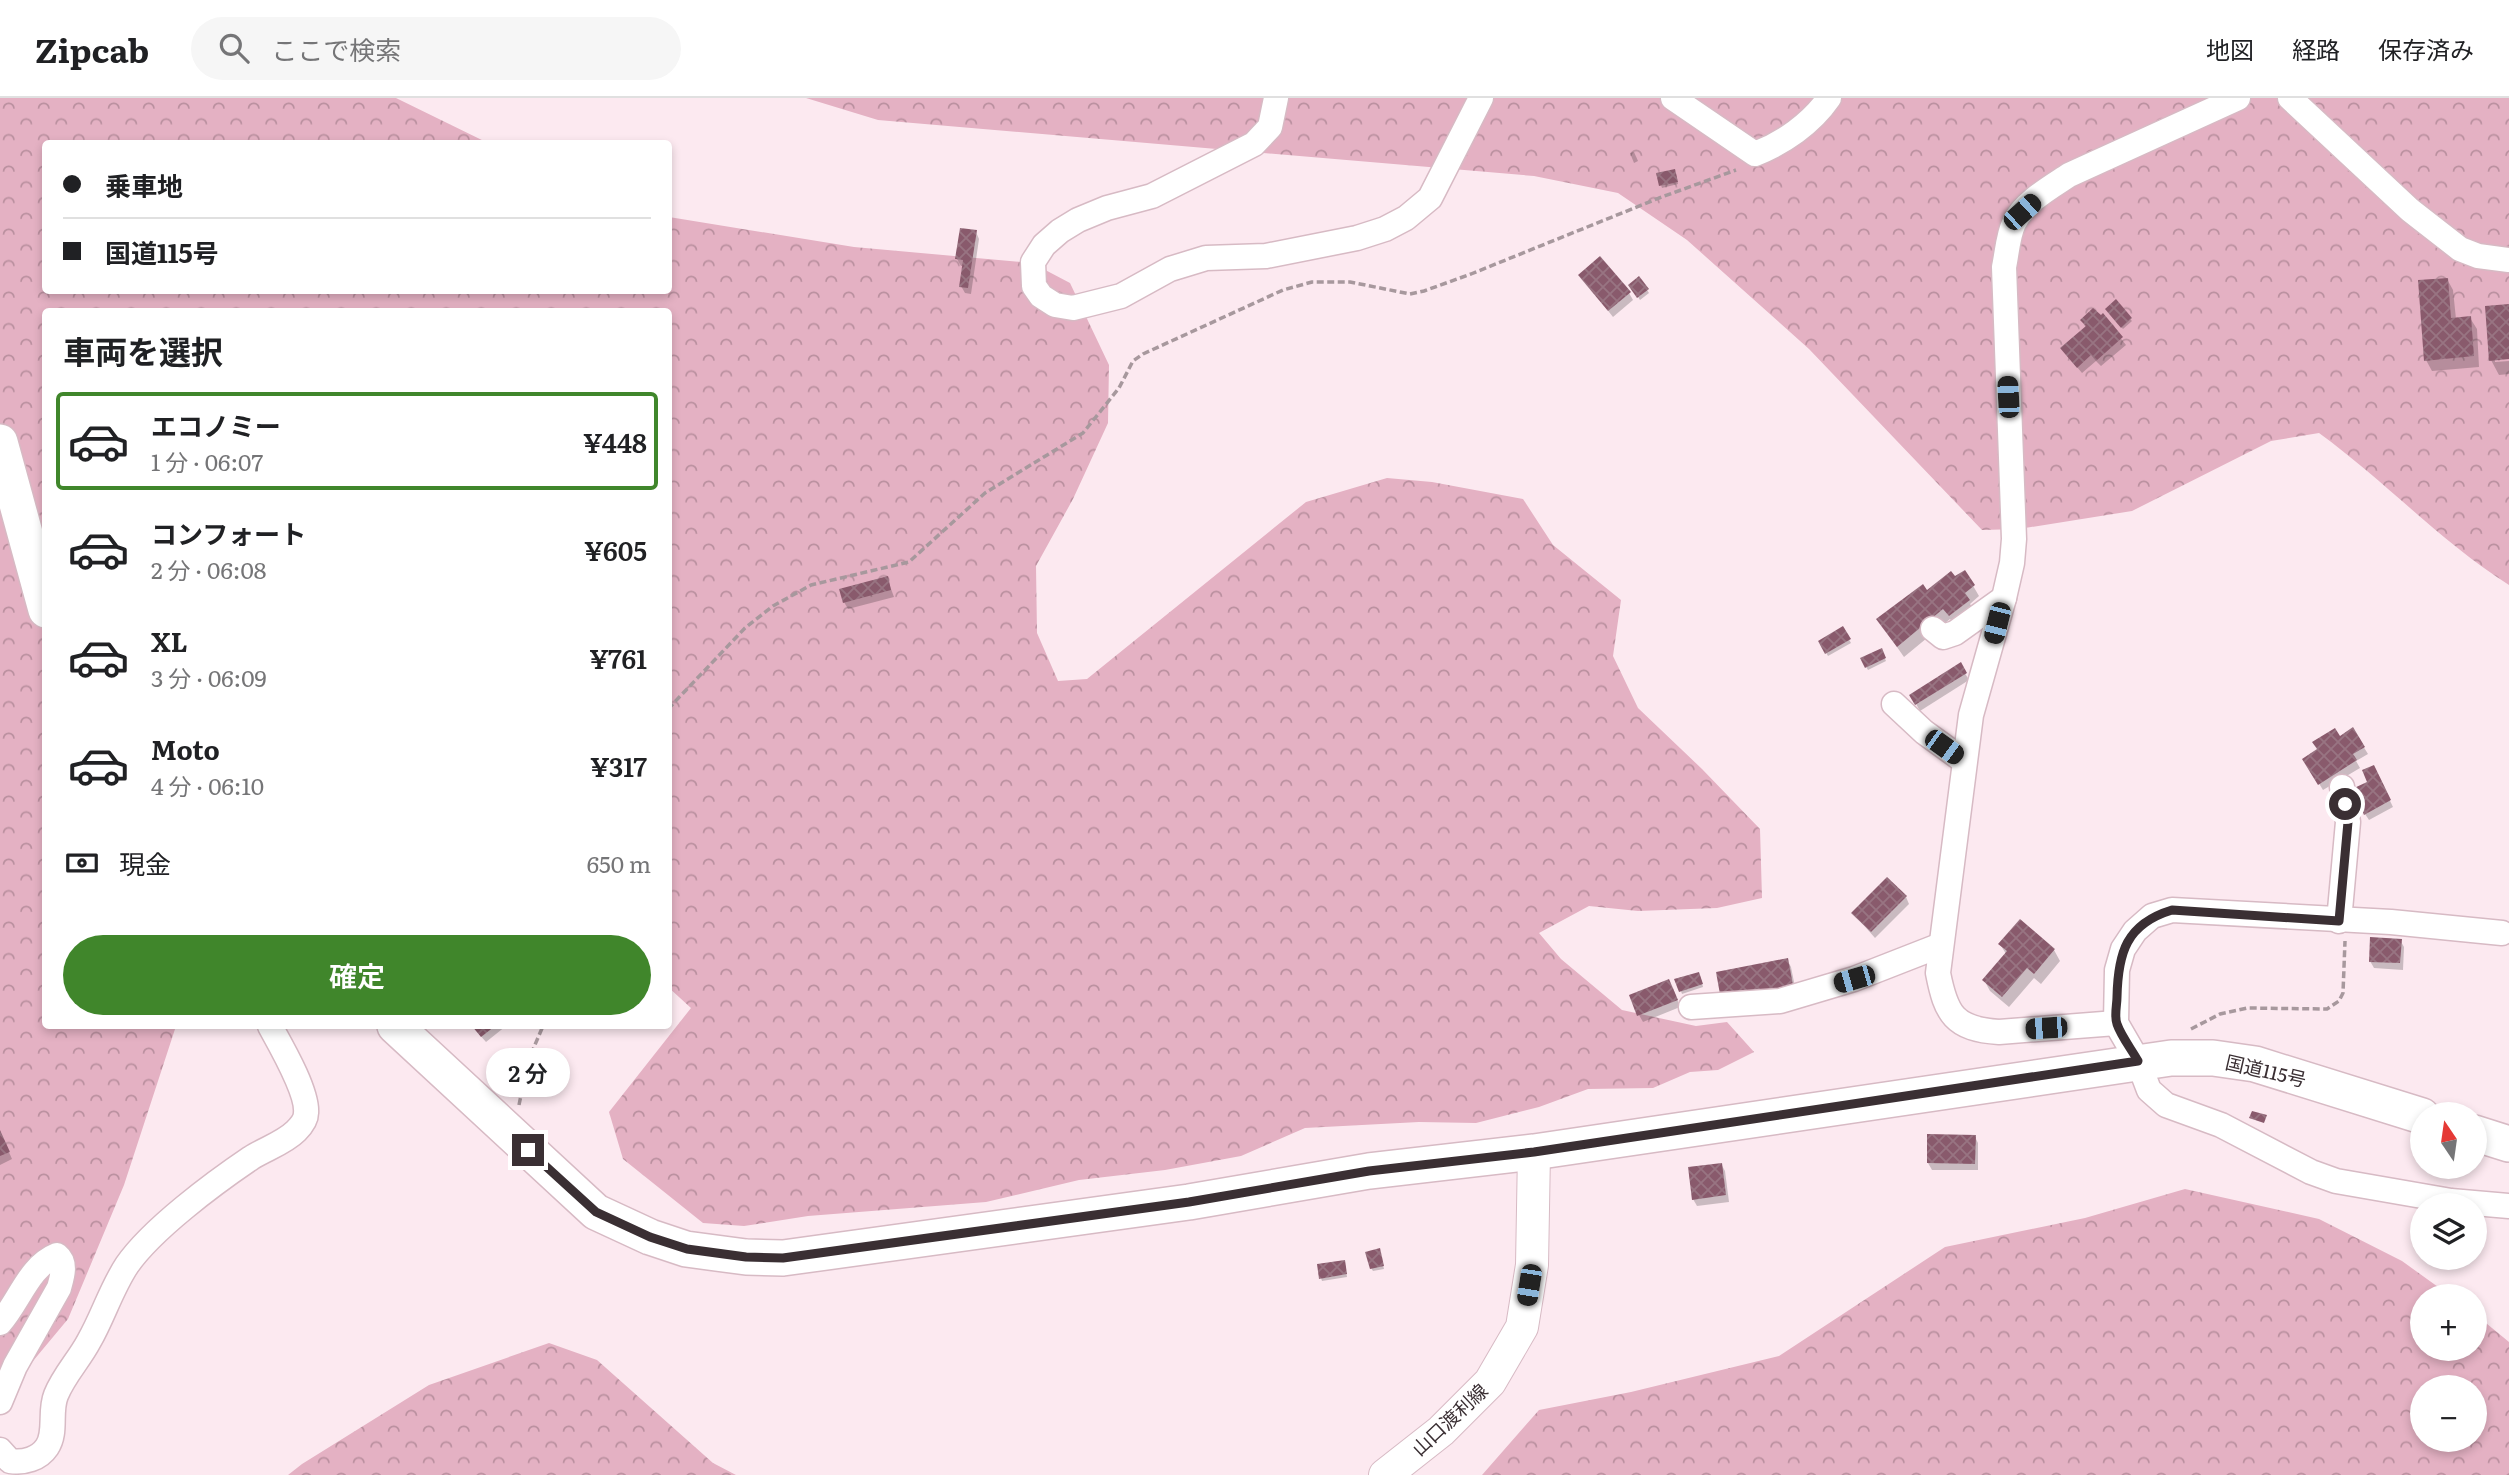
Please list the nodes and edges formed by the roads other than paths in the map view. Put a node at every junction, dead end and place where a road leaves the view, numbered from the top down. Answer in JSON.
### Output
{"nodes":[{"id":1,"x":1276,"y":98,"type":"edge"},
{"id":2,"x":1481,"y":98,"type":"edge"},
{"id":3,"x":1673,"y":98,"type":"edge"},
{"id":4,"x":1829,"y":98,"type":"edge"},
{"id":5,"x":2238,"y":98,"type":"edge"},
{"id":6,"x":2290,"y":98,"type":"edge"},
{"id":7,"x":2509,"y":260,"type":"edge"},
{"id":8,"x":0,"y":442,"type":"edge"},
{"id":9,"x":42,"y":595,"type":"edge"},
{"id":10,"x":2004,"y":598,"type":"junction"},
{"id":11,"x":1933,"y":629,"type":"dead end"},
{"id":12,"x":1894,"y":704,"type":"dead end"},
{"id":13,"x":1964,"y":761,"type":"junction"},
{"id":14,"x":2342,"y":787,"type":"dead end"},
{"id":15,"x":2343,"y":921,"type":"junction"},
{"id":16,"x":2502,"y":933,"type":"dead end"},
{"id":17,"x":1941,"y":945,"type":"junction"},
{"id":18,"x":1691,"y":1007,"type":"dead end"},
{"id":19,"x":2116,"y":1023,"type":"junction"},
{"id":20,"x":271,"y":1029,"type":"edge"},
{"id":21,"x":398,"y":1029,"type":"edge"},
{"id":22,"x":2155,"y":1060,"type":"junction"},
{"id":23,"x":2410,"y":1112,"type":"edge"},
{"id":24,"x":2487,"y":1137,"type":"edge"},
{"id":25,"x":2509,"y":1144,"type":"edge"},
{"id":26,"x":1534,"y":1152,"type":"junction"},
{"id":27,"x":2509,"y":1206,"type":"edge"},
{"id":28,"x":0,"y":1323,"type":"edge"},
{"id":29,"x":0,"y":1402,"type":"edge"},
{"id":30,"x":0,"y":1450,"type":"edge"},
{"id":31,"x":1385,"y":1475,"type":"edge"}],
"edges":[{"from":1,"to":2,"type":"street"},
{"from":3,"to":4,"type":"street"},
{"from":5,"to":10,"type":"street"},
{"from":6,"to":7,"type":"street"},
{"from":8,"to":9,"type":"highway"},
{"from":10,"to":11,"type":"street"},
{"from":10,"to":13,"type":"street"},
{"from":12,"to":13,"type":"street"},
{"from":13,"to":17,"type":"street"},
{"from":14,"to":15,"type":"street"},
{"from":15,"to":16,"type":"street"},
{"from":15,"to":19,"type":"street"},
{"from":17,"to":18,"type":"street"},
{"from":17,"to":19,"type":"street"},
{"from":19,"to":22,"type":"street"},
{"from":20,"to":30,"type":"street"},
{"from":21,"to":26,"type":"highway","name":"国道115号"},
{"from":22,"to":23,"type":"highway","name":"国道115号"},
{"from":22,"to":26,"type":"highway","name":"国道115号"},
{"from":22,"to":27,"type":"street"},
{"from":24,"to":25,"type":"highway"},
{"from":26,"to":31,"type":"main road","name":"山口渡利線"},
{"from":28,"to":29,"type":"street"}]}
